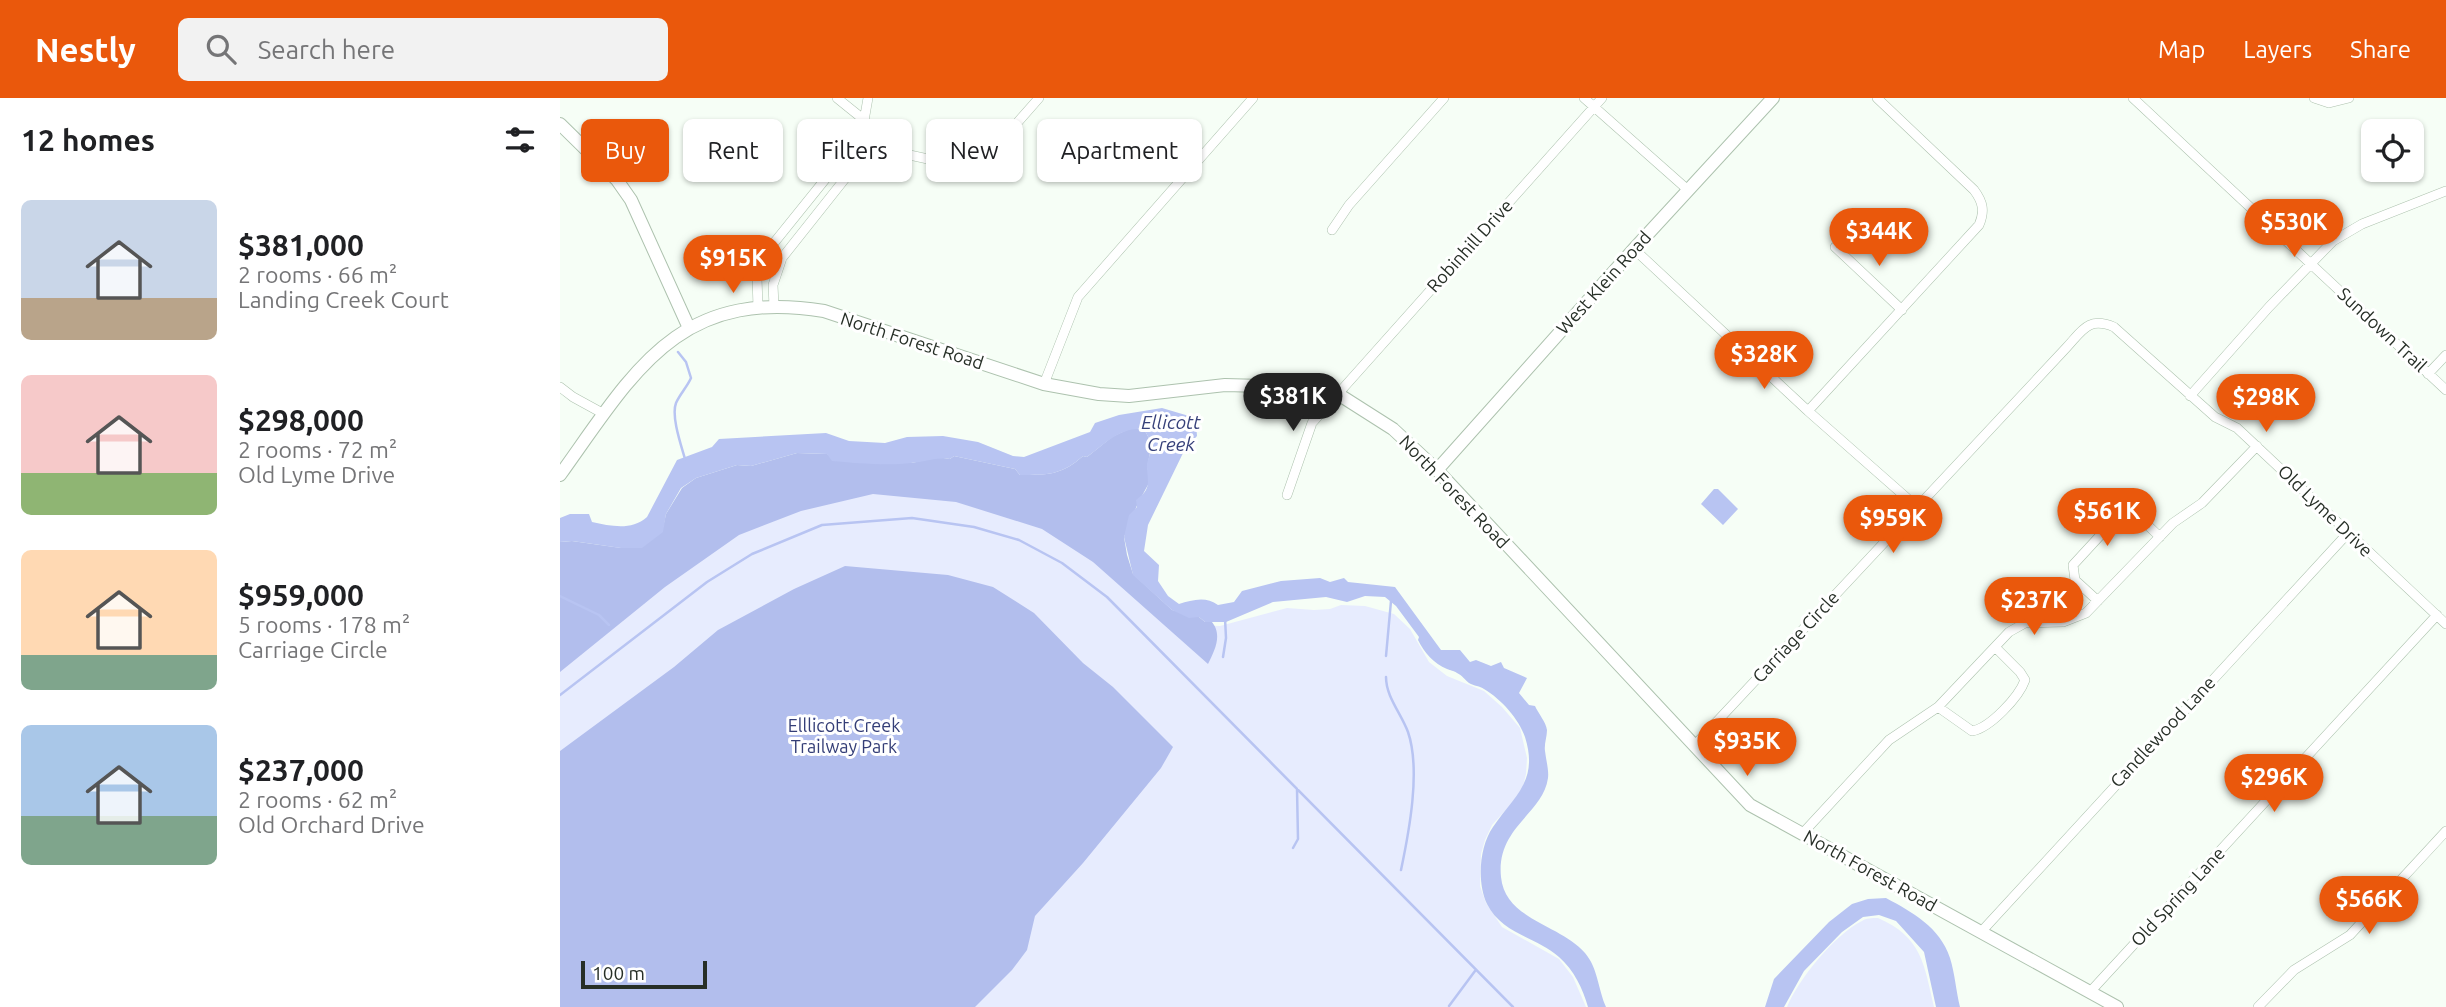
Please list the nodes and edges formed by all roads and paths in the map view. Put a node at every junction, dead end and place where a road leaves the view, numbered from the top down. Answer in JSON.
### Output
{"nodes":[{"id":1,"x":837,"y":98,"type":"edge"},
{"id":2,"x":868,"y":98,"type":"edge"},
{"id":3,"x":1039,"y":98,"type":"edge"},
{"id":4,"x":1252,"y":98,"type":"edge"},
{"id":5,"x":1444,"y":98,"type":"edge"},
{"id":6,"x":1584,"y":98,"type":"edge"},
{"id":7,"x":1602,"y":98,"type":"edge"},
{"id":8,"x":1773,"y":98,"type":"edge"},
{"id":9,"x":1877,"y":98,"type":"edge"},
{"id":10,"x":2133,"y":98,"type":"edge"},
{"id":11,"x":2314,"y":98,"type":"edge"},
{"id":12,"x":2348,"y":98,"type":"edge"},
{"id":13,"x":1594,"y":107,"type":"junction"},
{"id":14,"x":863,"y":119,"type":"joint"},
{"id":15,"x":560,"y":124,"type":"edge"},
{"id":16,"x":912,"y":155,"type":"edge"},
{"id":17,"x":823,"y":182,"type":"edge"},
{"id":18,"x":843,"y":182,"type":"edge"},
{"id":19,"x":1688,"y":190,"type":"junction"},
{"id":20,"x":2446,"y":191,"type":"edge"},
{"id":21,"x":1332,"y":230,"type":"dead end"},
{"id":22,"x":1835,"y":247,"type":"dead end"},
{"id":23,"x":1634,"y":249,"type":"junction"},
{"id":24,"x":2310,"y":263,"type":"junction"},
{"id":25,"x":774,"y":306,"type":"junction"},
{"id":26,"x":758,"y":307,"type":"junction"},
{"id":27,"x":1902,"y":310,"type":"junction"},
{"id":28,"x":689,"y":328,"type":"junction"},
{"id":29,"x":2070,"y":343,"type":"joint"},
{"id":30,"x":2446,"y":355,"type":"edge"},
{"id":31,"x":2428,"y":374,"type":"junction"},
{"id":32,"x":1044,"y":384,"type":"junction"},
{"id":33,"x":560,"y":387,"type":"edge"},
{"id":34,"x":2446,"y":390,"type":"edge"},
{"id":35,"x":1338,"y":394,"type":"junction"},
{"id":36,"x":2190,"y":396,"type":"junction"},
{"id":37,"x":1808,"y":411,"type":"junction"},
{"id":38,"x":604,"y":414,"type":"junction"},
{"id":39,"x":2257,"y":446,"type":"junction"},
{"id":40,"x":1437,"y":470,"type":"junction"},
{"id":41,"x":560,"y":475,"type":"edge"},
{"id":42,"x":1287,"y":495,"type":"dead end"},
{"id":43,"x":1917,"y":507,"type":"junction"},
{"id":44,"x":2348,"y":533,"type":"junction"},
{"id":45,"x":2160,"y":537,"type":"junction"},
{"id":46,"x":2098,"y":601,"type":"junction"},
{"id":47,"x":2437,"y":615,"type":"junction"},
{"id":48,"x":2446,"y":624,"type":"edge"},
{"id":49,"x":1995,"y":647,"type":"junction"},
{"id":50,"x":1938,"y":707,"type":"junction"},
{"id":51,"x":1694,"y":746,"type":"junction"},
{"id":52,"x":2446,"y":831,"type":"edge"},
{"id":53,"x":1802,"y":834,"type":"junction"},
{"id":54,"x":1981,"y":932,"type":"junction"},
{"id":55,"x":2090,"y":992,"type":"junction"},
{"id":56,"x":2117,"y":1007,"type":"edge"},
{"id":57,"x":2258,"y":1007,"type":"edge"}],
"edges":[{"from":1,"to":14,"type":"street"},
{"from":2,"to":14,"type":"street"},
{"from":3,"to":16,"type":"street"},
{"from":4,"to":32,"type":"street"},
{"from":5,"to":21,"type":"street"},
{"from":6,"to":13,"type":"street"},
{"from":7,"to":13,"type":"street","name":"Robinhill Drive"},
{"from":8,"to":19,"type":"street","name":"West Klein Road"},
{"from":9,"to":27,"type":"street"},
{"from":10,"to":24,"type":"street","name":"Sundown Trail"},
{"from":11,"to":12,"type":"street"},
{"from":13,"to":19,"type":"street"},
{"from":13,"to":35,"type":"street","name":"Robinhill Drive"},
{"from":15,"to":28,"type":"street"},
{"from":17,"to":26,"type":"street"},
{"from":18,"to":25,"type":"street"},
{"from":19,"to":23,"type":"street","name":"West Klein Road"},
{"from":20,"to":24,"type":"street"},
{"from":22,"to":27,"type":"street"},
{"from":23,"to":37,"type":"street"},
{"from":23,"to":40,"type":"street","name":"West Klein Road"},
{"from":24,"to":31,"type":"street","name":"Sundown Trail"},
{"from":24,"to":36,"type":"street"},
{"from":25,"to":26,"type":"street","name":"North Forest Road"},
{"from":25,"to":32,"type":"street","name":"North Forest Road"},
{"from":26,"to":28,"type":"street","name":"North Forest Road"},
{"from":27,"to":37,"type":"street"},
{"from":28,"to":38,"type":"street","name":"North Forest Road"},
{"from":29,"to":36,"type":"street","name":"Old Lyme Drive"},
{"from":29,"to":43,"type":"street","name":"Carriage Circle"},
{"from":30,"to":31,"type":"street"},
{"from":31,"to":34,"type":"street","name":"Sundown Trail"},
{"from":32,"to":35,"type":"street","name":"North Forest Road"},
{"from":33,"to":38,"type":"street"},
{"from":35,"to":40,"type":"street","name":"North Forest Road"},
{"from":35,"to":42,"type":"street","name":"Robinhill Drive"},
{"from":36,"to":39,"type":"street","name":"Old Lyme Drive"},
{"from":37,"to":43,"type":"street"},
{"from":38,"to":41,"type":"street","name":"North Forest Road"},
{"from":39,"to":44,"type":"street","name":"Old Lyme Drive"},
{"from":39,"to":45,"type":"street"},
{"from":40,"to":51,"type":"street","name":"North Forest Road"},
{"from":43,"to":51,"type":"street","name":"Carriage Circle"},
{"from":44,"to":47,"type":"street","name":"Old Lyme Drive"},
{"from":44,"to":54,"type":"street","name":"Candlewood Lane"},
{"from":45,"to":46,"type":"street"},
{"from":45,"to":46,"type":"street"},
{"from":46,"to":49,"type":"street"},
{"from":47,"to":48,"type":"street","name":"Old Lyme Drive"},
{"from":47,"to":55,"type":"street","name":"Old Spring Lane"},
{"from":49,"to":50,"type":"street"},
{"from":49,"to":50,"type":"street"},
{"from":50,"to":53,"type":"street"},
{"from":51,"to":53,"type":"street","name":"North Forest Road"},
{"from":52,"to":57,"type":"street"},
{"from":53,"to":54,"type":"street","name":"North Forest Road"},
{"from":54,"to":55,"type":"street","name":"North Forest Road"},
{"from":55,"to":56,"type":"street","name":"North Forest Road"}]}
